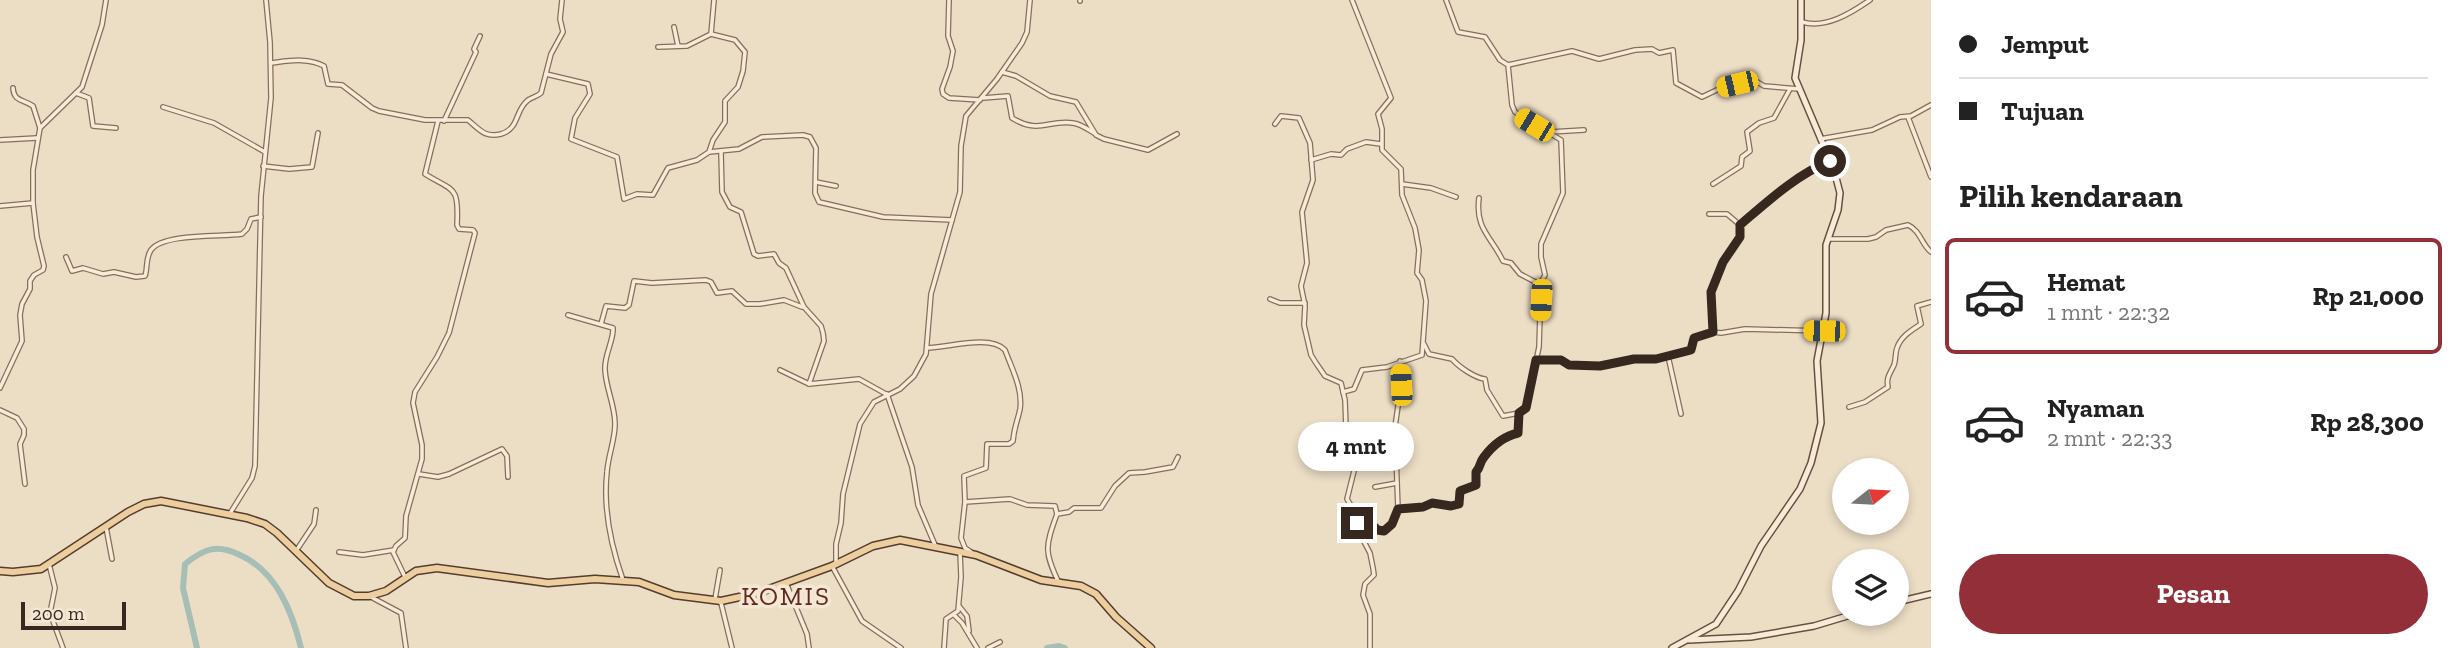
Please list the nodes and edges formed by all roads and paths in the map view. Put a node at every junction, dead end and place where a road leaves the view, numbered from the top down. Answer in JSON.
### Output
{"nodes":[{"id":1,"x":106,"y":0,"type":"edge"},
{"id":2,"x":266,"y":0,"type":"edge"},
{"id":3,"x":562,"y":0,"type":"edge"},
{"id":4,"x":714,"y":0,"type":"edge"},
{"id":5,"x":949,"y":0,"type":"edge"},
{"id":6,"x":1030,"y":0,"type":"edge"},
{"id":7,"x":1352,"y":0,"type":"edge"},
{"id":8,"x":1446,"y":0,"type":"edge"},
{"id":9,"x":1801,"y":0,"type":"edge"},
{"id":10,"x":1870,"y":0,"type":"edge"},
{"id":11,"x":1802,"y":22,"type":"junction"},
{"id":12,"x":674,"y":27,"type":"dead end"},
{"id":13,"x":711,"y":34,"type":"junction"},
{"id":14,"x":480,"y":36,"type":"dead end"},
{"id":15,"x":659,"y":47,"type":"dead end"},
{"id":16,"x":678,"y":47,"type":"junction"},
{"id":17,"x":271,"y":62,"type":"junction"},
{"id":18,"x":1508,"y":65,"type":"junction"},
{"id":19,"x":1002,"y":72,"type":"junction"},
{"id":20,"x":546,"y":74,"type":"junction"},
{"id":21,"x":13,"y":88,"type":"dead end"},
{"id":22,"x":1790,"y":89,"type":"junction"},
{"id":23,"x":1799,"y":89,"type":"junction"},
{"id":24,"x":76,"y":93,"type":"junction"},
{"id":25,"x":980,"y":99,"type":"junction"},
{"id":26,"x":1931,"y":105,"type":"edge"},
{"id":27,"x":163,"y":107,"type":"dead end"},
{"id":28,"x":1908,"y":117,"type":"junction"},
{"id":29,"x":438,"y":121,"type":"junction"},
{"id":30,"x":444,"y":121,"type":"junction"},
{"id":31,"x":1275,"y":124,"type":"dead end"},
{"id":32,"x":40,"y":128,"type":"junction"},
{"id":33,"x":116,"y":128,"type":"dead end"},
{"id":34,"x":1584,"y":130,"type":"dead end"},
{"id":35,"x":1548,"y":132,"type":"junction"},
{"id":36,"x":318,"y":133,"type":"dead end"},
{"id":37,"x":1177,"y":134,"type":"dead end"},
{"id":38,"x":1096,"y":135,"type":"junction"},
{"id":39,"x":37,"y":138,"type":"junction"},
{"id":40,"x":1832,"y":138,"type":"junction"},
{"id":41,"x":1820,"y":139,"type":"junction"},
{"id":42,"x":0,"y":140,"type":"edge"},
{"id":43,"x":1381,"y":144,"type":"junction"},
{"id":44,"x":265,"y":152,"type":"junction"},
{"id":45,"x":709,"y":152,"type":"junction"},
{"id":46,"x":721,"y":152,"type":"junction"},
{"id":47,"x":1825,"y":152,"type":"junction"},
{"id":48,"x":1311,"y":160,"type":"junction"},
{"id":49,"x":1830,"y":161,"type":"junction"},
{"id":50,"x":263,"y":166,"type":"junction"},
{"id":51,"x":1931,"y":177,"type":"edge"},
{"id":52,"x":815,"y":181,"type":"junction"},
{"id":53,"x":1402,"y":184,"type":"junction"},
{"id":54,"x":1713,"y":184,"type":"dead end"},
{"id":55,"x":836,"y":186,"type":"dead end"},
{"id":56,"x":1456,"y":197,"type":"dead end"},
{"id":57,"x":1479,"y":198,"type":"dead end"},
{"id":58,"x":33,"y":203,"type":"junction"},
{"id":59,"x":0,"y":206,"type":"edge"},
{"id":60,"x":1709,"y":214,"type":"dead end"},
{"id":61,"x":261,"y":217,"type":"junction"},
{"id":62,"x":952,"y":220,"type":"junction"},
{"id":63,"x":1740,"y":225,"type":"junction"},
{"id":64,"x":1829,"y":239,"type":"junction"},
{"id":65,"x":1931,"y":252,"type":"edge"},
{"id":66,"x":66,"y":257,"type":"dead end"},
{"id":67,"x":1541,"y":285,"type":"junction"},
{"id":68,"x":1269,"y":299,"type":"dead end"},
{"id":69,"x":1931,"y":302,"type":"edge"},
{"id":70,"x":1305,"y":303,"type":"junction"},
{"id":71,"x":804,"y":307,"type":"junction"},
{"id":72,"x":568,"y":315,"type":"dead end"},
{"id":73,"x":601,"y":324,"type":"junction"},
{"id":74,"x":1824,"y":331,"type":"junction"},
{"id":75,"x":1713,"y":332,"type":"junction"},
{"id":76,"x":1422,"y":339,"type":"junction"},
{"id":77,"x":927,"y":348,"type":"junction"},
{"id":78,"x":1668,"y":356,"type":"junction"},
{"id":79,"x":1536,"y":360,"type":"junction"},
{"id":80,"x":1399,"y":361,"type":"junction"},
{"id":81,"x":780,"y":370,"type":"dead end"},
{"id":82,"x":809,"y":384,"type":"junction"},
{"id":83,"x":0,"y":387,"type":"edge"},
{"id":84,"x":1343,"y":392,"type":"junction"},
{"id":85,"x":886,"y":394,"type":"junction"},
{"id":86,"x":1849,"y":407,"type":"dead end"},
{"id":87,"x":0,"y":410,"type":"edge"},
{"id":88,"x":1519,"y":413,"type":"junction"},
{"id":89,"x":1681,"y":414,"type":"dead end"},
{"id":90,"x":1178,"y":457,"type":"dead end"},
{"id":91,"x":419,"y":474,"type":"junction"},
{"id":92,"x":508,"y":477,"type":"dead end"},
{"id":93,"x":1396,"y":483,"type":"junction"},
{"id":94,"x":25,"y":484,"type":"dead end"},
{"id":95,"x":1374,"y":487,"type":"dead end"},
{"id":96,"x":965,"y":502,"type":"junction"},
{"id":97,"x":1398,"y":509,"type":"junction"},
{"id":98,"x":316,"y":510,"type":"dead end"},
{"id":99,"x":1057,"y":514,"type":"junction"},
{"id":100,"x":229,"y":515,"type":"junction"},
{"id":101,"x":1357,"y":523,"type":"junction"},
{"id":102,"x":106,"y":526,"type":"junction"},
{"id":103,"x":935,"y":546,"type":"junction"},
{"id":104,"x":394,"y":550,"type":"junction"},
{"id":105,"x":296,"y":551,"type":"junction"},
{"id":106,"x":960,"y":551,"type":"junction"},
{"id":107,"x":339,"y":552,"type":"dead end"},
{"id":108,"x":976,"y":555,"type":"junction"},
{"id":109,"x":113,"y":559,"type":"dead end"},
{"id":110,"x":48,"y":564,"type":"junction"},
{"id":111,"x":834,"y":565,"type":"junction"},
{"id":112,"x":720,"y":570,"type":"dead end"},
{"id":113,"x":0,"y":571,"type":"edge"},
{"id":114,"x":405,"y":577,"type":"junction"},
{"id":115,"x":623,"y":582,"type":"junction"},
{"id":116,"x":786,"y":583,"type":"junction"},
{"id":117,"x":1060,"y":584,"type":"junction"},
{"id":118,"x":369,"y":596,"type":"junction"},
{"id":119,"x":1930,"y":597,"type":"edge"},
{"id":120,"x":1909,"y":600,"type":"edge"},
{"id":121,"x":718,"y":601,"type":"junction"},
{"id":122,"x":958,"y":605,"type":"junction"},
{"id":123,"x":954,"y":615,"type":"junction"},
{"id":124,"x":1832,"y":621,"type":"edge"},
{"id":125,"x":969,"y":633,"type":"junction"},
{"id":126,"x":1688,"y":640,"type":"junction"},
{"id":127,"x":1000,"y":642,"type":"dead end"},
{"id":128,"x":63,"y":648,"type":"edge"},
{"id":129,"x":406,"y":648,"type":"edge"},
{"id":130,"x":732,"y":648,"type":"edge"},
{"id":131,"x":809,"y":648,"type":"edge"},
{"id":132,"x":901,"y":648,"type":"edge"},
{"id":133,"x":944,"y":648,"type":"edge"},
{"id":134,"x":977,"y":648,"type":"edge"},
{"id":135,"x":988,"y":648,"type":"edge"},
{"id":136,"x":1151,"y":648,"type":"edge"},
{"id":137,"x":1370,"y":648,"type":"edge"},
{"id":138,"x":1672,"y":648,"type":"edge"}],
"edges":[{"from":1,"to":24,"type":"street"},
{"from":2,"to":17,"type":"street"},
{"from":3,"to":20,"type":"street"},
{"from":4,"to":13,"type":"street"},
{"from":5,"to":25,"type":"street"},
{"from":6,"to":19,"type":"street"},
{"from":7,"to":43,"type":"street"},
{"from":8,"to":18,"type":"street"},
{"from":9,"to":11,"type":"main road"},
{"from":10,"to":11,"type":"street"},
{"from":11,"to":23,"type":"main road"},
{"from":12,"to":16,"type":"street"},
{"from":13,"to":16,"type":"street"},
{"from":13,"to":45,"type":"street"},
{"from":14,"to":30,"type":"street"},
{"from":15,"to":16,"type":"street"},
{"from":17,"to":29,"type":"street"},
{"from":17,"to":44,"type":"street"},
{"from":18,"to":22,"type":"street"},
{"from":18,"to":35,"type":"street"},
{"from":19,"to":25,"type":"street"},
{"from":19,"to":38,"type":"street"},
{"from":20,"to":30,"type":"street"},
{"from":20,"to":45,"type":"street"},
{"from":21,"to":32,"type":"street"},
{"from":22,"to":23,"type":"street"},
{"from":22,"to":54,"type":"street"},
{"from":23,"to":41,"type":"main road"},
{"from":24,"to":32,"type":"street"},
{"from":24,"to":33,"type":"street"},
{"from":25,"to":38,"type":"street"},
{"from":25,"to":62,"type":"street"},
{"from":26,"to":28,"type":"street"},
{"from":27,"to":44,"type":"street"},
{"from":28,"to":40,"type":"street"},
{"from":28,"to":51,"type":"street"},
{"from":29,"to":30,"type":"street"},
{"from":29,"to":91,"type":"street"},
{"from":31,"to":48,"type":"street"},
{"from":32,"to":39,"type":"street"},
{"from":34,"to":35,"type":"street"},
{"from":35,"to":67,"type":"street"},
{"from":36,"to":50,"type":"street"},
{"from":37,"to":38,"type":"street"},
{"from":39,"to":42,"type":"street"},
{"from":39,"to":58,"type":"street"},
{"from":40,"to":41,"type":"street"},
{"from":40,"to":47,"type":"street"},
{"from":41,"to":47,"type":"main road"},
{"from":43,"to":48,"type":"street"},
{"from":43,"to":53,"type":"street"},
{"from":44,"to":50,"type":"street"},
{"from":45,"to":46,"type":"street"},
{"from":46,"to":52,"type":"street"},
{"from":46,"to":71,"type":"street"},
{"from":47,"to":49,"type":"main road"},
{"from":48,"to":70,"type":"street"},
{"from":49,"to":63,"type":"street"},
{"from":49,"to":64,"type":"main road"},
{"from":50,"to":61,"type":"street"},
{"from":52,"to":55,"type":"street"},
{"from":52,"to":62,"type":"street"},
{"from":53,"to":56,"type":"street"},
{"from":53,"to":76,"type":"street"},
{"from":57,"to":67,"type":"street"},
{"from":58,"to":59,"type":"street"},
{"from":58,"to":83,"type":"street"},
{"from":60,"to":63,"type":"street"},
{"from":61,"to":66,"type":"street"},
{"from":61,"to":100,"type":"street"},
{"from":62,"to":77,"type":"street"},
{"from":63,"to":75,"type":"street"},
{"from":64,"to":65,"type":"street"},
{"from":64,"to":74,"type":"main road"},
{"from":67,"to":79,"type":"street"},
{"from":68,"to":70,"type":"street"},
{"from":69,"to":86,"type":"street"},
{"from":70,"to":84,"type":"street"},
{"from":71,"to":73,"type":"street"},
{"from":71,"to":82,"type":"street"},
{"from":72,"to":73,"type":"street"},
{"from":73,"to":115,"type":"street"},
{"from":74,"to":75,"type":"street"},
{"from":74,"to":126,"type":"main road"},
{"from":75,"to":78,"type":"street"},
{"from":76,"to":80,"type":"street"},
{"from":76,"to":88,"type":"street"},
{"from":77,"to":85,"type":"street"},
{"from":77,"to":96,"type":"street"},
{"from":78,"to":79,"type":"street"},
{"from":78,"to":89,"type":"street"},
{"from":79,"to":88,"type":"street"},
{"from":80,"to":84,"type":"street"},
{"from":80,"to":93,"type":"street"},
{"from":81,"to":82,"type":"street"},
{"from":82,"to":85,"type":"street"},
{"from":84,"to":101,"type":"street"},
{"from":85,"to":103,"type":"street"},
{"from":85,"to":111,"type":"street"},
{"from":87,"to":94,"type":"street"},
{"from":88,"to":97,"type":"street"},
{"from":90,"to":99,"type":"street"},
{"from":91,"to":92,"type":"street"},
{"from":91,"to":104,"type":"street"},
{"from":93,"to":95,"type":"street"},
{"from":93,"to":97,"type":"street"},
{"from":96,"to":99,"type":"street"},
{"from":96,"to":108,"type":"street"},
{"from":97,"to":101,"type":"street"},
{"from":98,"to":105,"type":"street"},
{"from":99,"to":117,"type":"street"},
{"from":100,"to":102,"type":"main road"},
{"from":100,"to":105,"type":"main road"},
{"from":101,"to":137,"type":"street"},
{"from":102,"to":109,"type":"street"},
{"from":102,"to":110,"type":"main road"},
{"from":103,"to":106,"type":"main road"},
{"from":103,"to":111,"type":"main road"},
{"from":104,"to":107,"type":"street"},
{"from":104,"to":114,"type":"street"},
{"from":105,"to":118,"type":"main road"},
{"from":106,"to":108,"type":"main road"},
{"from":106,"to":122,"type":"street"},
{"from":108,"to":117,"type":"main road"},
{"from":110,"to":113,"type":"main road"},
{"from":110,"to":128,"type":"street"},
{"from":111,"to":116,"type":"main road"},
{"from":111,"to":132,"type":"street"},
{"from":112,"to":121,"type":"street"},
{"from":114,"to":115,"type":"main road"},
{"from":114,"to":118,"type":"main road"},
{"from":115,"to":121,"type":"main road"},
{"from":116,"to":121,"type":"main road"},
{"from":116,"to":131,"type":"street"},
{"from":117,"to":136,"type":"main road"},
{"from":118,"to":129,"type":"street"},
{"from":119,"to":120,"type":"main road"},
{"from":121,"to":130,"type":"street"},
{"from":122,"to":123,"type":"street"},
{"from":122,"to":125,"type":"street"},
{"from":123,"to":125,"type":"street"},
{"from":123,"to":133,"type":"street"},
{"from":124,"to":126,"type":"main road"},
{"from":125,"to":134,"type":"street"},
{"from":126,"to":138,"type":"main road"},
{"from":127,"to":135,"type":"street"}]}
